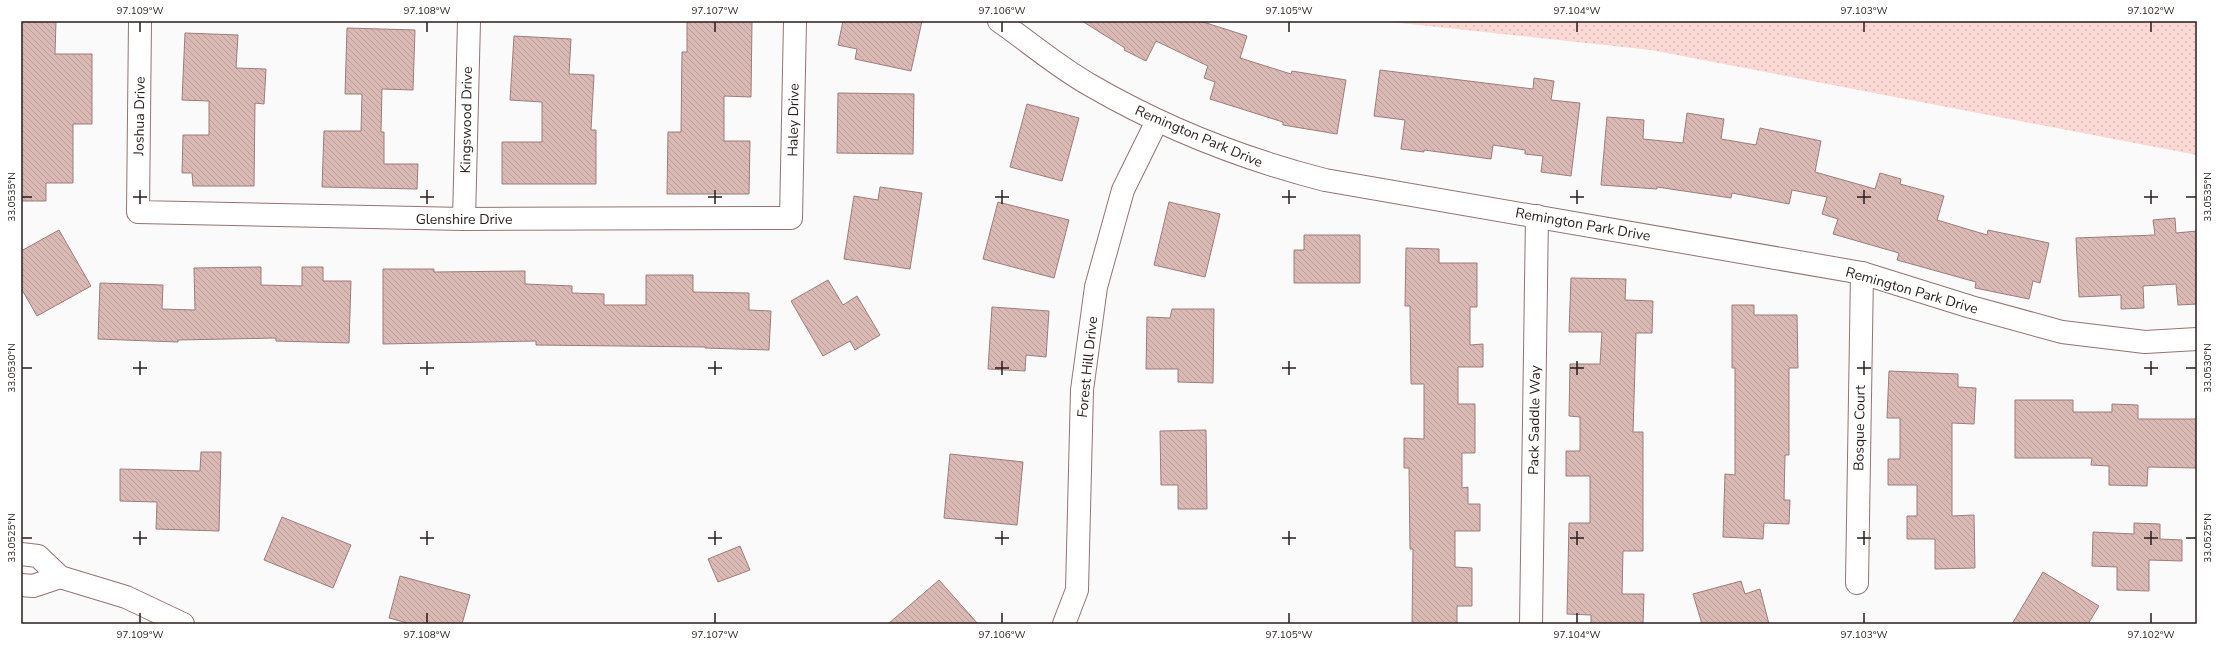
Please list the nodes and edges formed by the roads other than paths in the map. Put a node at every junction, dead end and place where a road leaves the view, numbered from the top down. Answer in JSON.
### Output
{"nodes":[{"id":1,"x":140,"y":21,"type":"edge"},
{"id":2,"x":469,"y":21,"type":"edge"},
{"id":3,"x":795,"y":21,"type":"edge"},
{"id":4,"x":999,"y":21,"type":"edge"},
{"id":5,"x":1157,"y":121,"type":"junction"},
{"id":6,"x":138,"y":212,"type":"joint"},
{"id":7,"x":1537,"y":216,"type":"junction"},
{"id":8,"x":791,"y":218,"type":"joint"},
{"id":9,"x":464,"y":219,"type":"junction"},
{"id":10,"x":1862,"y":273,"type":"junction"},
{"id":11,"x":2197,"y":339,"type":"edge"},
{"id":12,"x":21,"y":554,"type":"edge"},
{"id":13,"x":60,"y":576,"type":"junction"},
{"id":14,"x":1857,"y":583,"type":"dead end"},
{"id":15,"x":21,"y":585,"type":"edge"},
{"id":16,"x":183,"y":624,"type":"edge"},
{"id":17,"x":1064,"y":624,"type":"edge"},
{"id":18,"x":1531,"y":624,"type":"edge"}],
"edges":[{"from":1,"to":6,"type":"street","name":"Joshua Drive"},
{"from":2,"to":9,"type":"street","name":"Kingswood Drive"},
{"from":3,"to":8,"type":"street","name":"Haley Drive"},
{"from":4,"to":5,"type":"street","name":"Remington Park Drive"},
{"from":5,"to":7,"type":"street","name":"Remington Park Drive"},
{"from":5,"to":17,"type":"street","name":"Forest Hill Drive"},
{"from":6,"to":9,"type":"street","name":"Glenshire Drive"},
{"from":7,"to":10,"type":"street","name":"Remington Park Drive"},
{"from":7,"to":18,"type":"street","name":"Pack Saddle Way"},
{"from":8,"to":9,"type":"street","name":"Glenshire Drive"},
{"from":10,"to":11,"type":"street","name":"Remington Park Drive"},
{"from":10,"to":14,"type":"street","name":"Bosque Court"},
{"from":12,"to":13,"type":"street"},
{"from":13,"to":15,"type":"street"},
{"from":13,"to":16,"type":"street"}]}
